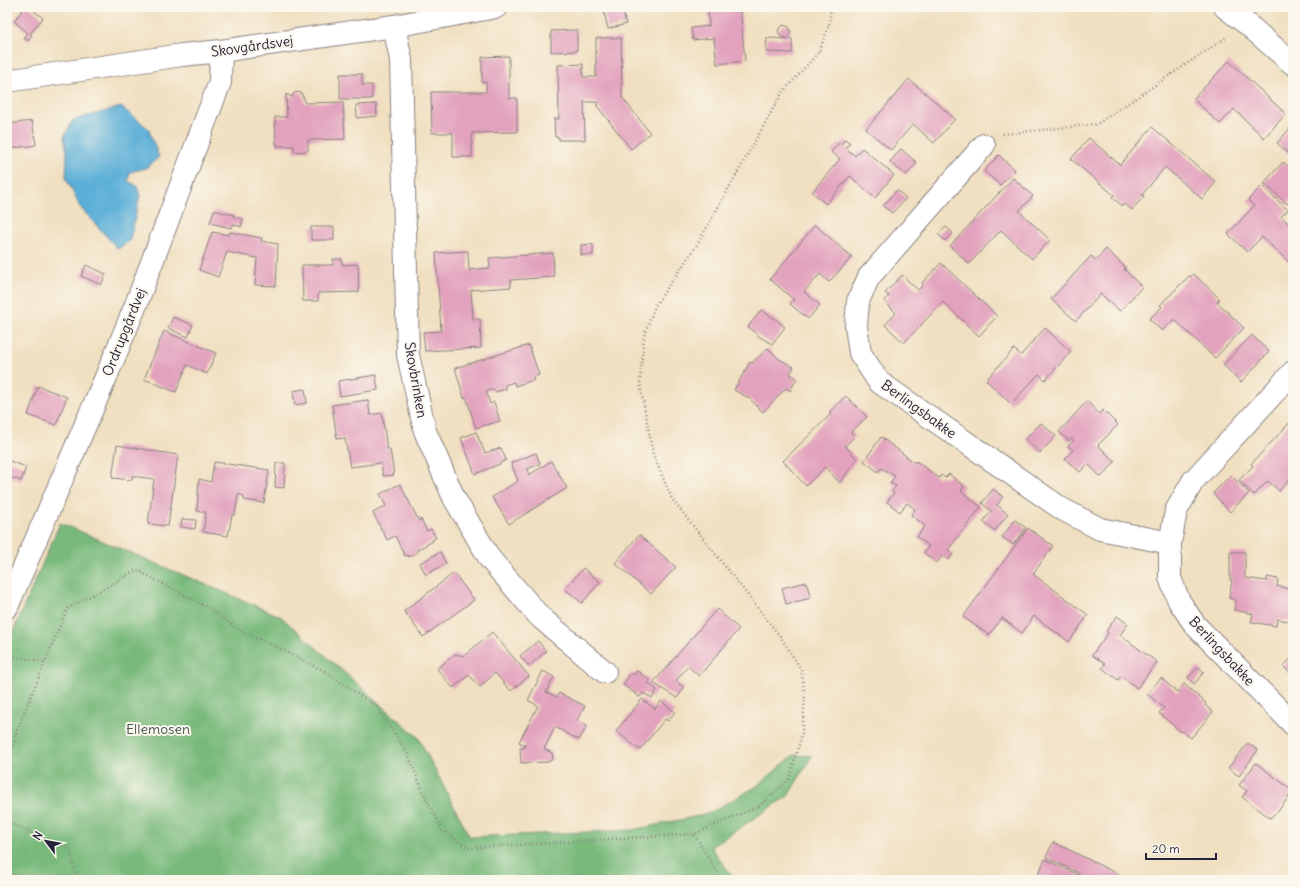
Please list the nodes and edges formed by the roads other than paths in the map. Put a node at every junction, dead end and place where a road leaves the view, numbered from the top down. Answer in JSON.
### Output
{"nodes":[{"id":1,"x":496,"y":7,"type":"edge"},
{"id":2,"x":1225,"y":7,"type":"edge"},
{"id":3,"x":394,"y":26,"type":"junction"},
{"id":4,"x":221,"y":51,"type":"junction"},
{"id":5,"x":1293,"y":64,"type":"edge"},
{"id":6,"x":7,"y":80,"type":"edge"},
{"id":7,"x":984,"y":145,"type":"road end"},
{"id":8,"x":1293,"y":372,"type":"edge"},
{"id":9,"x":1170,"y":543,"type":"junction"},
{"id":10,"x":7,"y":607,"type":"edge"},
{"id":11,"x":604,"y":672,"type":"dead end"},
{"id":12,"x":1293,"y":724,"type":"edge"}],
"edges":[{"from":1,"to":3,"type":"street","name":"Skovgårdsvej"},
{"from":2,"to":5,"type":"street"},
{"from":3,"to":4,"type":"street","name":"Skovgårdsvej"},
{"from":3,"to":11,"type":"street","name":"Skovbrinken"},
{"from":4,"to":6,"type":"street","name":"Skovgårdsvej"},
{"from":4,"to":10,"type":"street","name":"Ordrupgårdvej"},
{"from":7,"to":9,"type":"street","name":"Berlingsbakke"},
{"from":8,"to":9,"type":"street","name":"Berlingsbakke"},
{"from":9,"to":12,"type":"street","name":"Berlingsbakke"}]}
